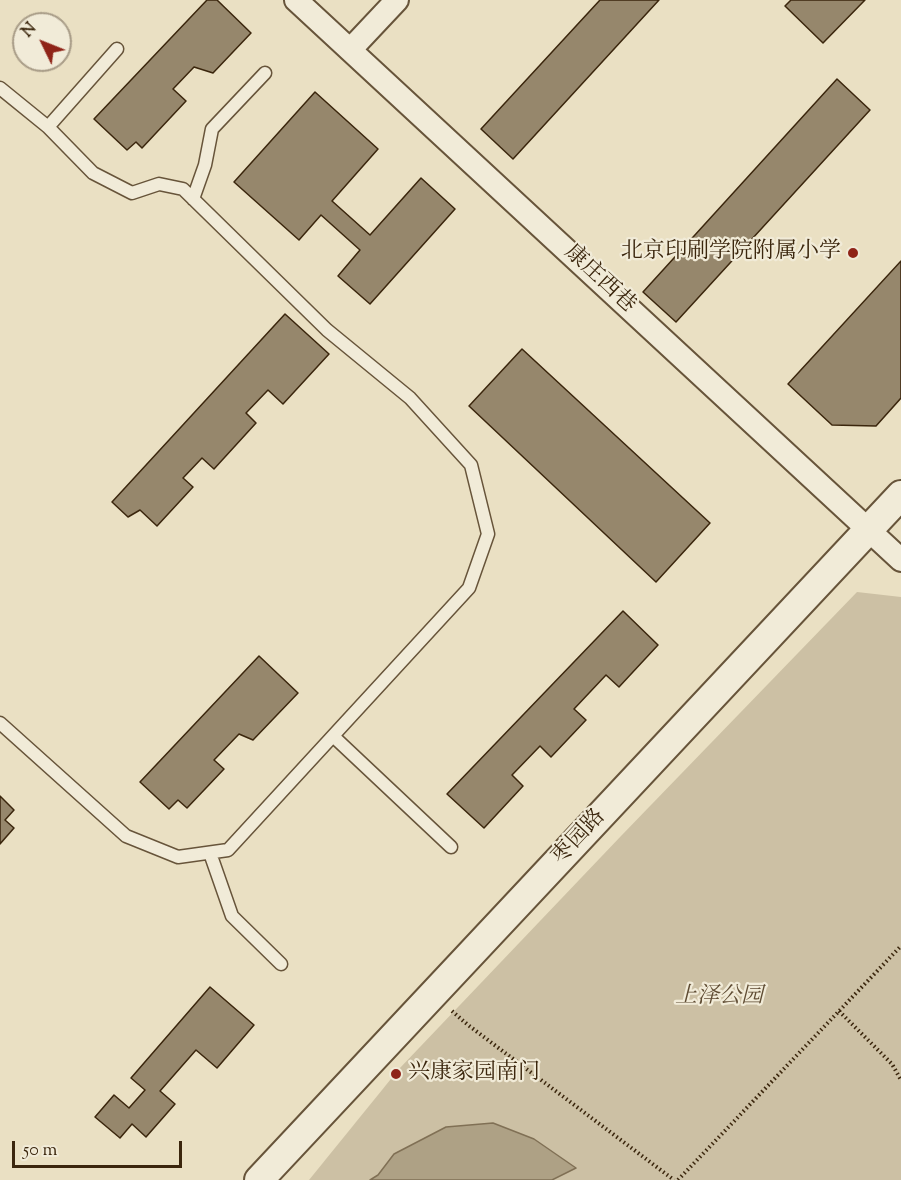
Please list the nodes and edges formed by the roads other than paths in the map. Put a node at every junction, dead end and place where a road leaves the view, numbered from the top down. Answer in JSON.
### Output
{"nodes":[{"id":1,"x":296,"y":0,"type":"edge"},
{"id":2,"x":397,"y":0,"type":"edge"},
{"id":3,"x":117,"y":49,"type":"dead end"},
{"id":4,"x":350,"y":50,"type":"junction"},
{"id":5,"x":265,"y":73,"type":"dead end"},
{"id":6,"x":0,"y":88,"type":"edge"},
{"id":7,"x":48,"y":127,"type":"junction"},
{"id":8,"x":194,"y":199,"type":"junction"},
{"id":9,"x":901,"y":495,"type":"edge"},
{"id":10,"x":869,"y":530,"type":"junction"},
{"id":11,"x":901,"y":560,"type":"edge"},
{"id":12,"x":0,"y":723,"type":"edge"},
{"id":13,"x":333,"y":736,"type":"junction"},
{"id":14,"x":451,"y":847,"type":"dead end"},
{"id":15,"x":210,"y":853,"type":"junction"},
{"id":16,"x":281,"y":964,"type":"dead end"},
{"id":17,"x":259,"y":1180,"type":"edge"}],
"edges":[{"from":1,"to":4,"type":"street","name":"康庄西巷"},
{"from":2,"to":4,"type":"street"},
{"from":3,"to":7,"type":"lane"},
{"from":4,"to":10,"type":"street","name":"康庄西巷"},
{"from":5,"to":8,"type":"lane"},
{"from":6,"to":7,"type":"lane"},
{"from":7,"to":8,"type":"lane"},
{"from":8,"to":13,"type":"lane"},
{"from":9,"to":10,"type":"street","name":"枣园路"},
{"from":10,"to":11,"type":"street","name":"康庄西巷"},
{"from":10,"to":17,"type":"street","name":"枣园路"},
{"from":12,"to":15,"type":"lane"},
{"from":13,"to":14,"type":"lane"},
{"from":13,"to":15,"type":"lane"},
{"from":15,"to":16,"type":"lane"}]}
